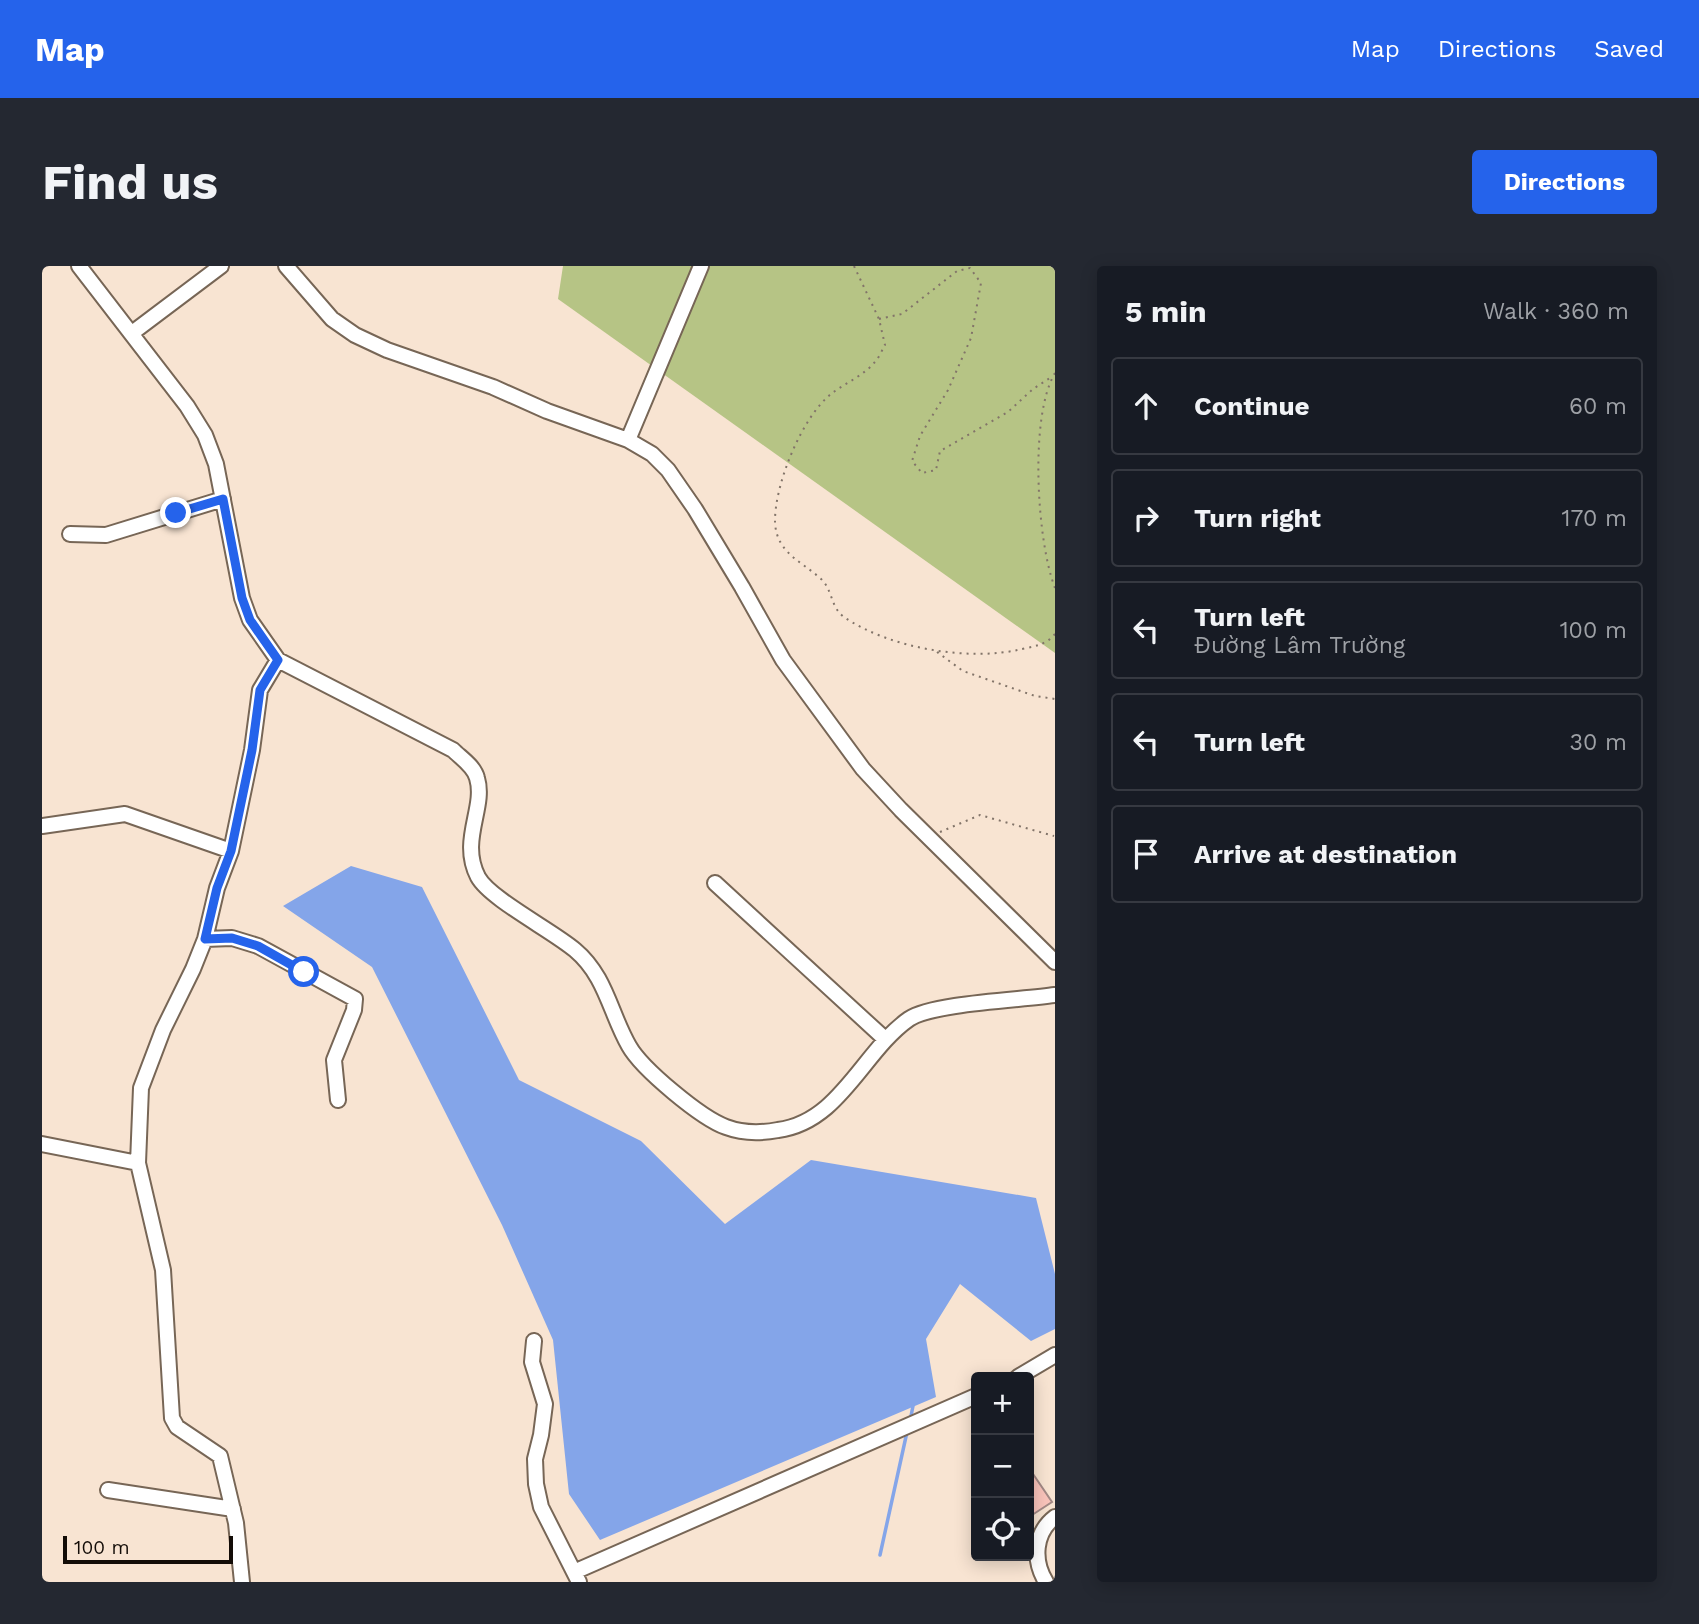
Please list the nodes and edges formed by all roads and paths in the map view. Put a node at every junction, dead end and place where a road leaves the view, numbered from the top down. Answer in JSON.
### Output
{"nodes":[{"id":1,"x":79,"y":266,"type":"edge"},
{"id":2,"x":221,"y":266,"type":"edge"},
{"id":3,"x":286,"y":266,"type":"edge"},
{"id":4,"x":701,"y":266,"type":"edge"},
{"id":5,"x":854,"y":266,"type":"edge"},
{"id":6,"x":880,"y":318,"type":"junction"},
{"id":7,"x":132,"y":333,"type":"junction"},
{"id":8,"x":1055,"y":373,"type":"edge"},
{"id":9,"x":1052,"y":376,"type":"junction"},
{"id":10,"x":628,"y":440,"type":"junction"},
{"id":11,"x":223,"y":499,"type":"junction"},
{"id":12,"x":70,"y":534,"type":"dead end"},
{"id":13,"x":1055,"y":588,"type":"edge"},
{"id":14,"x":1055,"y":634,"type":"edge"},
{"id":15,"x":936,"y":651,"type":"junction"},
{"id":16,"x":278,"y":660,"type":"junction"},
{"id":17,"x":1055,"y":699,"type":"edge"},
{"id":18,"x":42,"y":826,"type":"edge"},
{"id":19,"x":1054,"y":836,"type":"edge"},
{"id":20,"x":929,"y":837,"type":"junction"},
{"id":21,"x":231,"y":851,"type":"junction"},
{"id":22,"x":715,"y":883,"type":"dead end"},
{"id":23,"x":205,"y":939,"type":"junction"},
{"id":24,"x":1055,"y":962,"type":"edge"},
{"id":25,"x":1055,"y":995,"type":"edge"},
{"id":26,"x":885,"y":1039,"type":"junction"},
{"id":27,"x":338,"y":1100,"type":"dead end"},
{"id":28,"x":42,"y":1144,"type":"edge"},
{"id":29,"x":138,"y":1163,"type":"junction"},
{"id":30,"x":534,"y":1341,"type":"dead end"},
{"id":31,"x":1055,"y":1355,"type":"edge"},
{"id":32,"x":1026,"y":1372,"type":"edge"},
{"id":33,"x":971,"y":1398,"type":"edge"},
{"id":34,"x":108,"y":1490,"type":"dead end"},
{"id":35,"x":233,"y":1509,"type":"junction"},
{"id":36,"x":1055,"y":1517,"type":"edge"},
{"id":37,"x":577,"y":1577,"type":"edge"},
{"id":38,"x":242,"y":1582,"type":"edge"},
{"id":39,"x":1045,"y":1582,"type":"edge"}],
"edges":[{"from":1,"to":7,"type":"street"},
{"from":2,"to":7,"type":"street"},
{"from":3,"to":10,"type":"street"},
{"from":4,"to":10,"type":"street"},
{"from":5,"to":6,"type":"path"},
{"from":6,"to":9,"type":"path"},
{"from":6,"to":15,"type":"path"},
{"from":7,"to":11,"type":"street"},
{"from":8,"to":9,"type":"path"},
{"from":9,"to":13,"type":"path"},
{"from":10,"to":20,"type":"street"},
{"from":11,"to":12,"type":"street"},
{"from":11,"to":16,"type":"street"},
{"from":14,"to":15,"type":"path"},
{"from":15,"to":17,"type":"path"},
{"from":16,"to":21,"type":"street"},
{"from":16,"to":26,"type":"street"},
{"from":18,"to":21,"type":"street"},
{"from":19,"to":20,"type":"path"},
{"from":20,"to":24,"type":"street"},
{"from":21,"to":23,"type":"street"},
{"from":22,"to":26,"type":"street"},
{"from":23,"to":27,"type":"street"},
{"from":23,"to":29,"type":"street"},
{"from":25,"to":26,"type":"street"},
{"from":28,"to":29,"type":"street"},
{"from":29,"to":35,"type":"street"},
{"from":30,"to":37,"type":"street"},
{"from":31,"to":32,"type":"street"},
{"from":33,"to":37,"type":"street"},
{"from":34,"to":35,"type":"street"},
{"from":35,"to":38,"type":"street"},
{"from":36,"to":39,"type":"street"}]}
